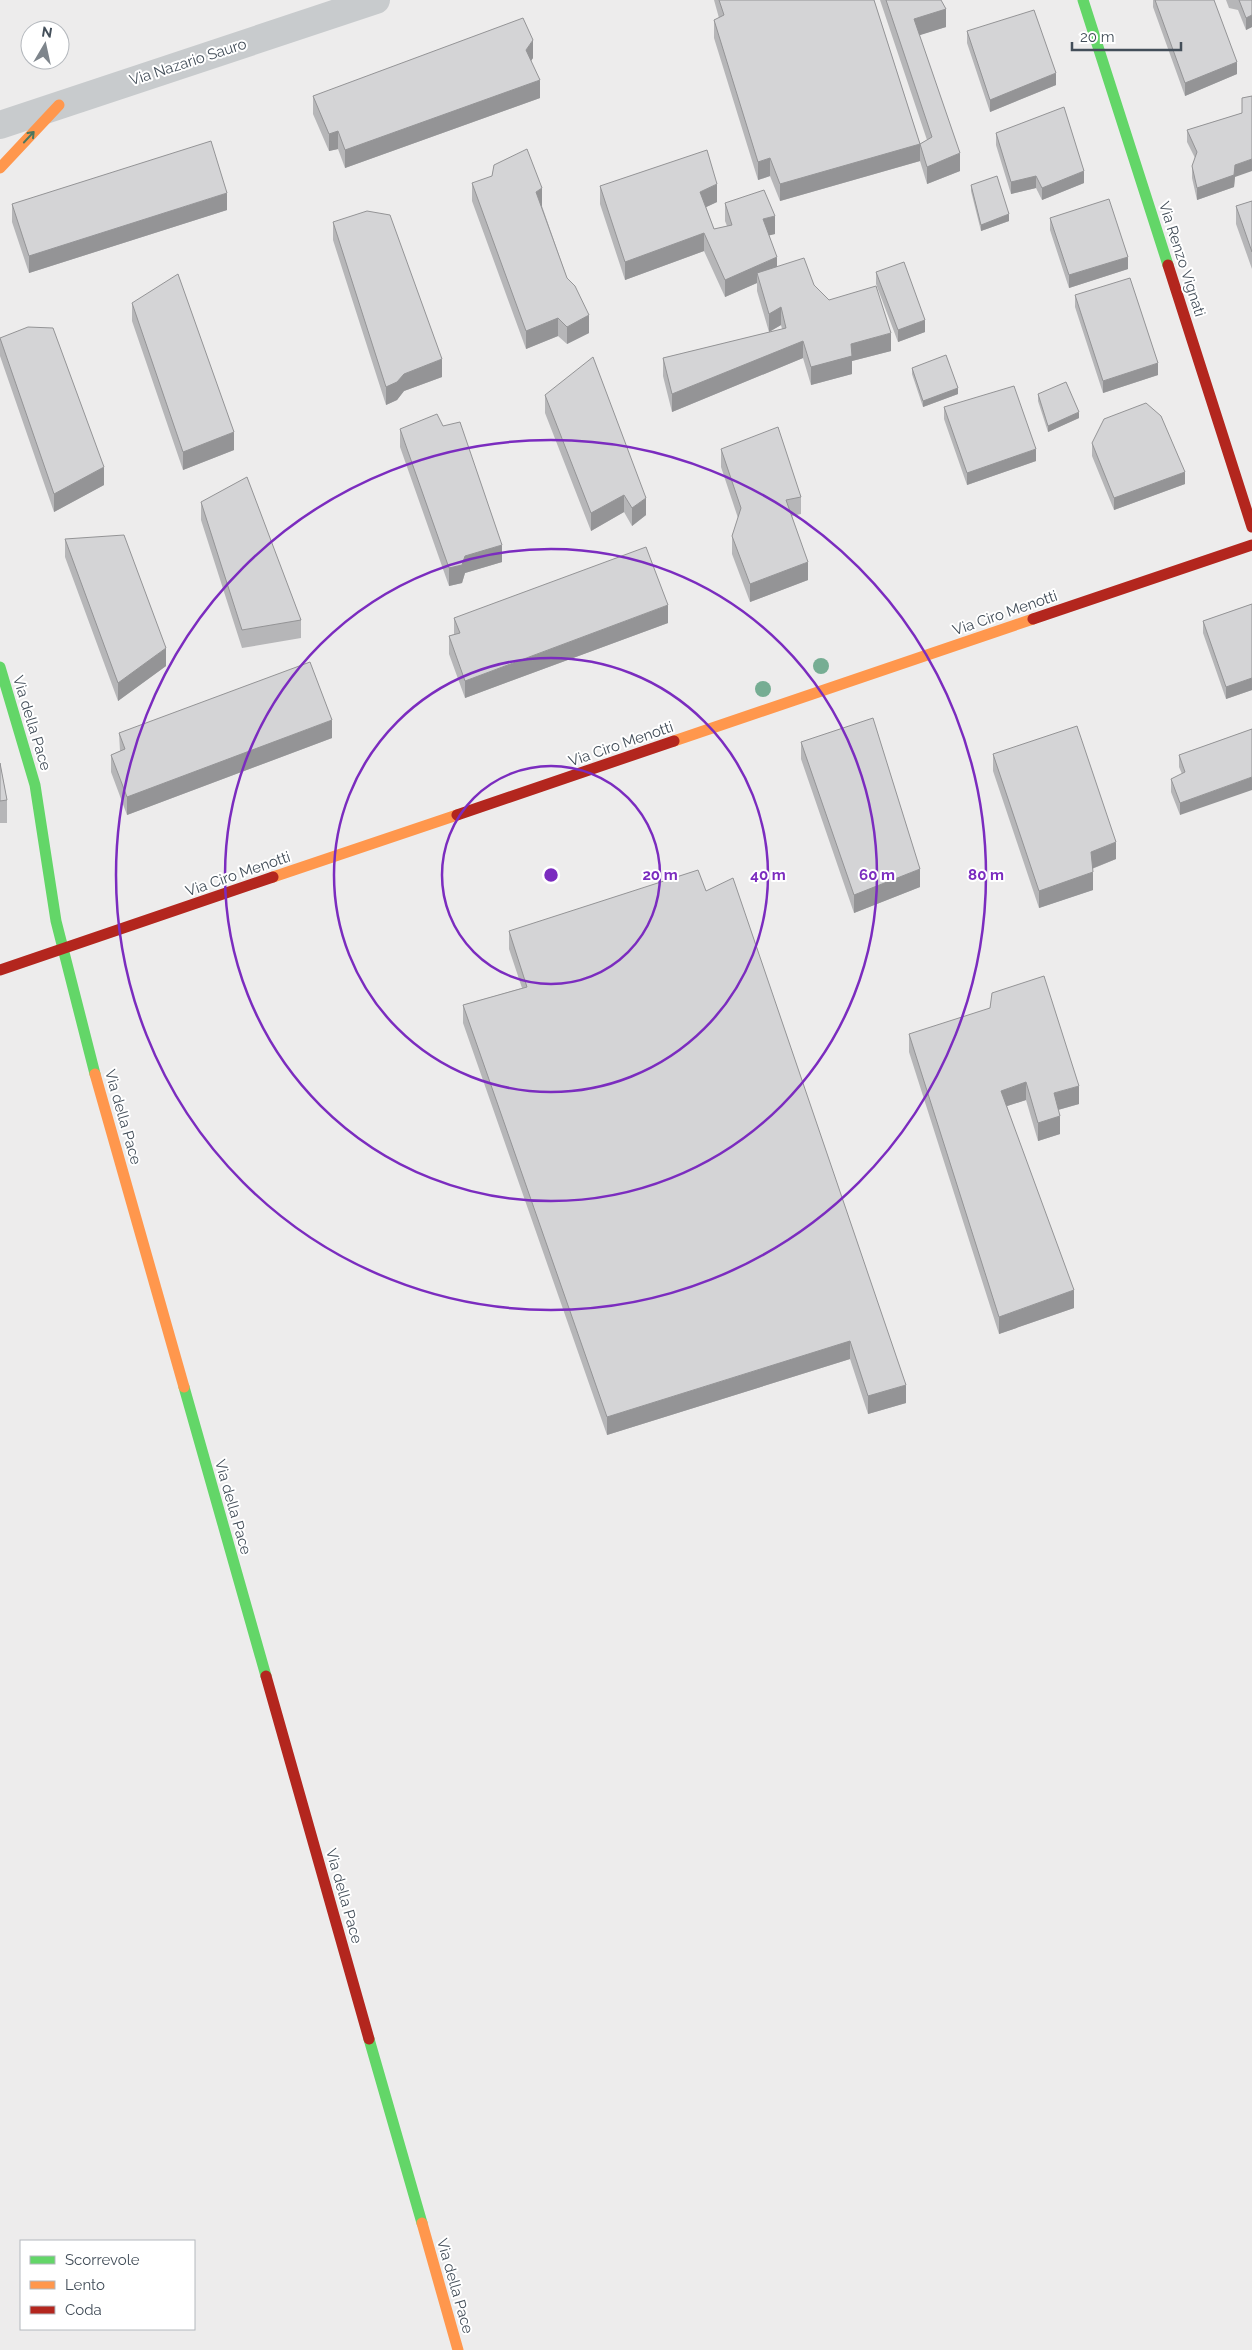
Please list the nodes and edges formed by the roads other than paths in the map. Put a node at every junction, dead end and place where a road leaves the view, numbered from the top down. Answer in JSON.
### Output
{"nodes":[{"id":1,"x":376,"y":0,"type":"edge"},
{"id":2,"x":1083,"y":0,"type":"edge"},
{"id":3,"x":59,"y":106,"type":"junction"},
{"id":4,"x":0,"y":125,"type":"edge"},
{"id":5,"x":0,"y":168,"type":"edge"},
{"id":6,"x":1252,"y":526,"type":"edge"},
{"id":7,"x":1252,"y":545,"type":"edge"},
{"id":8,"x":0,"y":667,"type":"edge"},
{"id":9,"x":64,"y":948,"type":"junction"},
{"id":10,"x":0,"y":970,"type":"edge"},
{"id":11,"x":458,"y":2350,"type":"edge"}],
"edges":[{"from":1,"to":3,"type":"street","name":"Via Nazario Sauro"},
{"from":2,"to":6,"type":"street","name":"Via Renzo Vignati"},
{"from":3,"to":4,"type":"street","name":"Via Nazario Sauro"},
{"from":5,"to":3,"type":"street","one_way":true},
{"from":7,"to":9,"type":"street","name":"Via Ciro Menotti"},
{"from":8,"to":9,"type":"street","name":"Via della Pace"},
{"from":9,"to":10,"type":"street","name":"Via Ciro Menotti"},
{"from":9,"to":11,"type":"street","name":"Via della Pace"}]}
